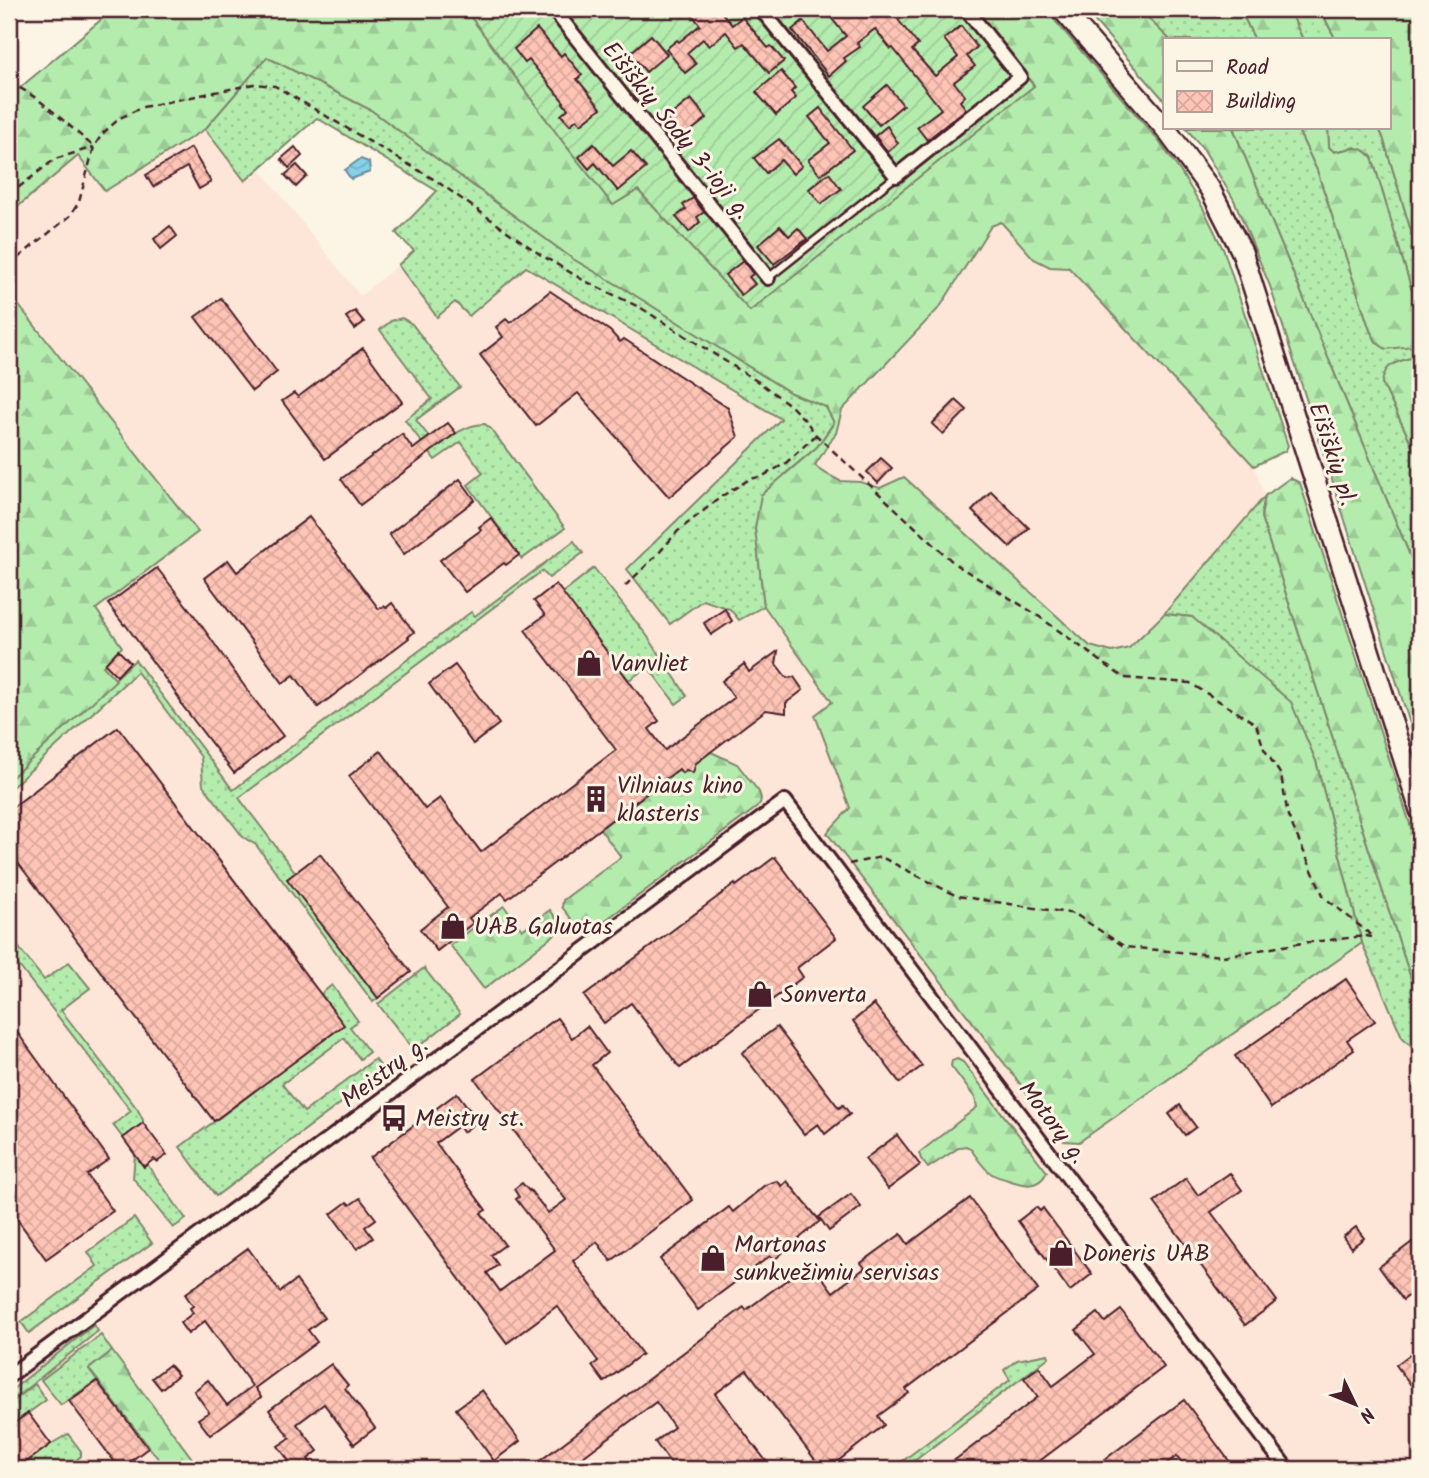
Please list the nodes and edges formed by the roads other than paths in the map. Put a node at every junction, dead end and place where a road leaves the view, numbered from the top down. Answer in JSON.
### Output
{"nodes":[{"id":1,"x":553,"y":9,"type":"edge"},
{"id":2,"x":761,"y":9,"type":"edge"},
{"id":3,"x":966,"y":9,"type":"edge"},
{"id":4,"x":1062,"y":9,"type":"edge"},
{"id":5,"x":1163,"y":126,"type":"edge"},
{"id":6,"x":1166,"y":130,"type":"edge"},
{"id":7,"x":896,"y":176,"type":"junction"},
{"id":8,"x":768,"y":278,"type":"joint"},
{"id":9,"x":785,"y":801,"type":"joint"},
{"id":10,"x":1420,"y":810,"type":"edge"},
{"id":11,"x":9,"y":1376,"type":"edge"},
{"id":12,"x":1287,"y":1469,"type":"edge"}],
"edges":[{"from":1,"to":8,"type":"street","name":"Eišiškių Sodų 3-ioji g."},
{"from":2,"to":7,"type":"street"},
{"from":3,"to":7,"type":"street"},
{"from":4,"to":5,"type":"main road","name":"Eišiškių pl."},
{"from":6,"to":10,"type":"main road","name":"Eišiškių pl."},
{"from":7,"to":8,"type":"lane"},
{"from":9,"to":11,"type":"street","name":"Meistrų g."},
{"from":9,"to":12,"type":"street","name":"Motorų g."}]}
